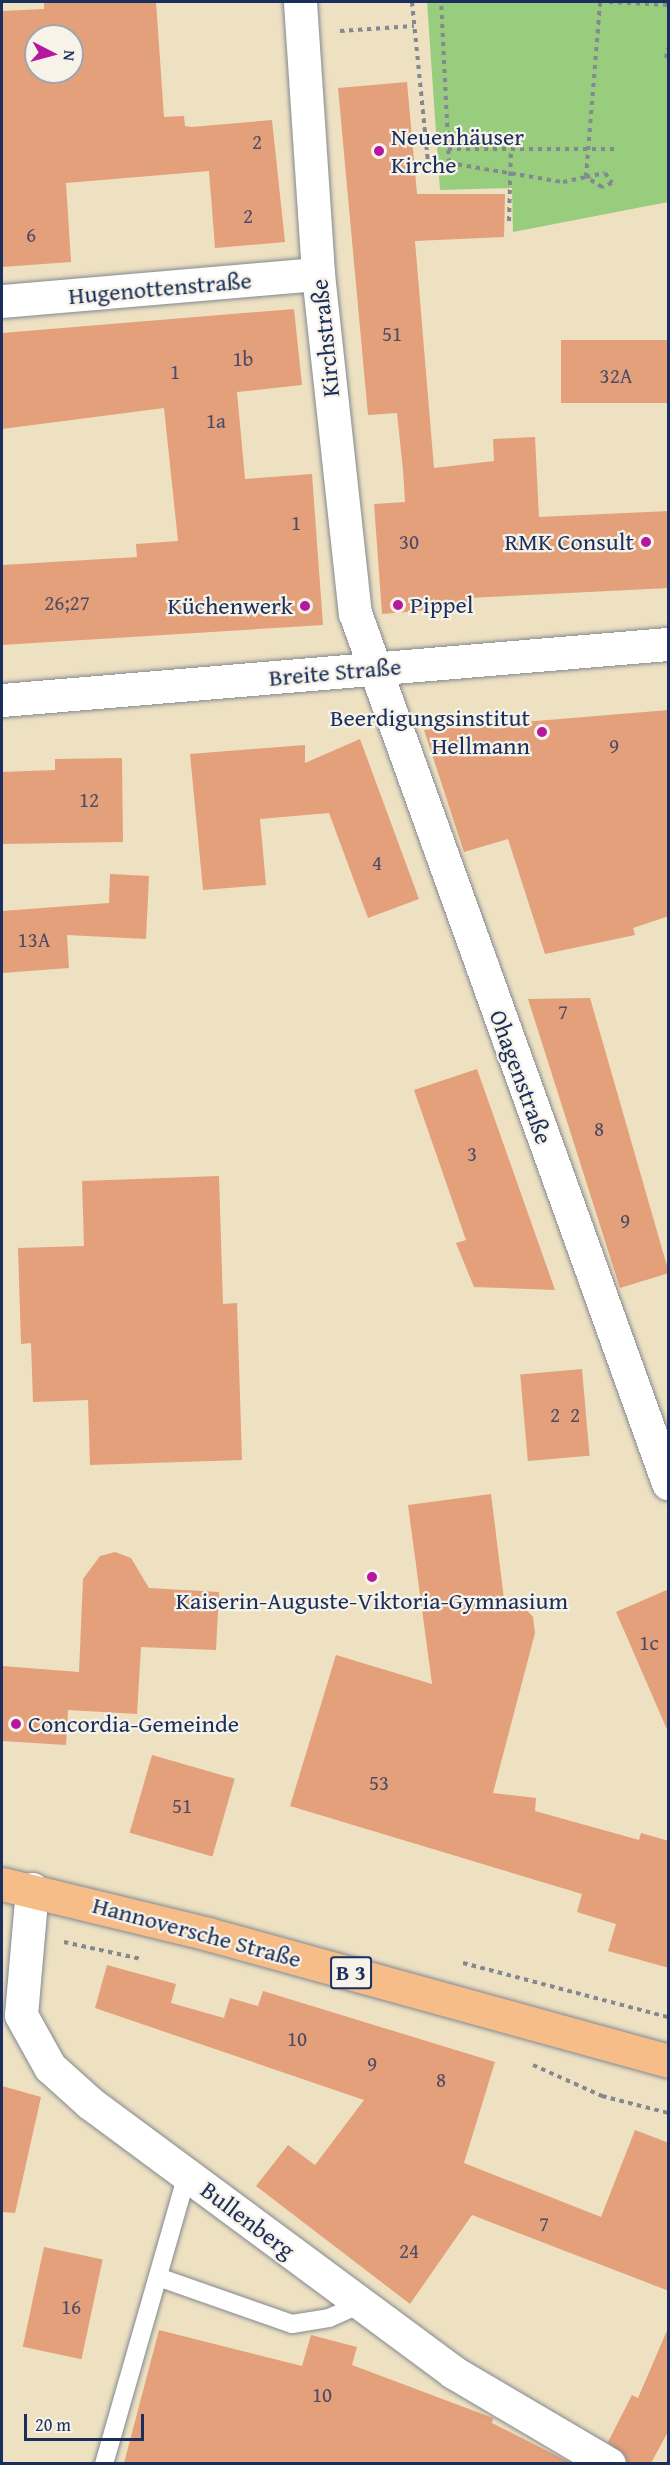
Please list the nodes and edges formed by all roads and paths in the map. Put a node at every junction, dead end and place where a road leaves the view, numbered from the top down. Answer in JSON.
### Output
{"nodes":[{"id":1,"x":300,"y":2,"type":"edge"},
{"id":2,"x":412,"y":2,"type":"edge"},
{"id":3,"x":441,"y":2,"type":"edge"},
{"id":4,"x":600,"y":2,"type":"edge"},
{"id":5,"x":609,"y":2,"type":"edge"},
{"id":6,"x":624,"y":2,"type":"edge"},
{"id":7,"x":669,"y":5,"type":"edge"},
{"id":8,"x":414,"y":26,"type":"junction"},
{"id":9,"x":329,"y":32,"type":"dead end"},
{"id":10,"x":669,"y":48,"type":"edge"},
{"id":11,"x":666,"y":58,"type":"dead end"},
{"id":12,"x":589,"y":148,"type":"junction"},
{"id":13,"x":448,"y":149,"type":"junction"},
{"id":14,"x":511,"y":149,"type":"junction"},
{"id":15,"x":617,"y":149,"type":"dead end"},
{"id":16,"x":449,"y":163,"type":"junction"},
{"id":17,"x":510,"y":174,"type":"junction"},
{"id":18,"x":585,"y":177,"type":"junction"},
{"id":19,"x":509,"y":221,"type":"dead end"},
{"id":20,"x":318,"y":274,"type":"junction"},
{"id":21,"x":2,"y":301,"type":"edge"},
{"id":22,"x":669,"y":644,"type":"edge"},
{"id":23,"x":376,"y":669,"type":"junction"},
{"id":24,"x":2,"y":700,"type":"edge"},
{"id":25,"x":669,"y":1483,"type":"edge"},
{"id":26,"x":17,"y":1887,"type":"edge"},
{"id":27,"x":24,"y":1932,"type":"junction"},
{"id":28,"x":152,"y":1962,"type":"dead end"},
{"id":29,"x":669,"y":2061,"type":"edge"},
{"id":30,"x":530,"y":2063,"type":"dead end"},
{"id":31,"x":669,"y":2112,"type":"edge"},
{"id":32,"x":187,"y":2175,"type":"junction"},
{"id":33,"x":158,"y":2277,"type":"junction"},
{"id":34,"x":361,"y":2304,"type":"junction"},
{"id":35,"x":104,"y":2463,"type":"edge"},
{"id":36,"x":609,"y":2463,"type":"edge"}],
"edges":[{"from":1,"to":20,"type":"street","name":"Kirchstraße"},
{"from":2,"to":8,"type":"path"},
{"from":3,"to":13,"type":"path"},
{"from":4,"to":12,"type":"path"},
{"from":5,"to":6,"type":"path"},
{"from":6,"to":7,"type":"path"},
{"from":8,"to":9,"type":"path"},
{"from":8,"to":16,"type":"path"},
{"from":10,"to":11,"type":"path"},
{"from":12,"to":14,"type":"path"},
{"from":12,"to":15,"type":"path"},
{"from":12,"to":18,"type":"path"},
{"from":13,"to":14,"type":"path"},
{"from":13,"to":16,"type":"path"},
{"from":14,"to":17,"type":"path"},
{"from":16,"to":17,"type":"path"},
{"from":17,"to":18,"type":"path"},
{"from":17,"to":19,"type":"path"},
{"from":18,"to":18,"type":"path"},
{"from":20,"to":21,"type":"street","name":"Hugenottenstraße"},
{"from":20,"to":23,"type":"street","name":"Kirchstraße"},
{"from":22,"to":23,"type":"street","name":"Breite Straße"},
{"from":23,"to":24,"type":"street","name":"Breite Straße"},
{"from":23,"to":25,"type":"street","name":"Ohagenstraße"},
{"from":26,"to":27,"type":"street","name":"Bullenberg"},
{"from":26,"to":29,"type":"main road","name":"Hannoversche Straße","number":"B 3"},
{"from":27,"to":28,"type":"path"},
{"from":27,"to":32,"type":"street","name":"Bullenberg"},
{"from":30,"to":31,"type":"path"},
{"from":32,"to":33,"type":"lane"},
{"from":32,"to":34,"type":"street","name":"Bullenberg"},
{"from":33,"to":34,"type":"lane"},
{"from":33,"to":35,"type":"lane"},
{"from":34,"to":36,"type":"street","name":"Bullenberg"}]}
